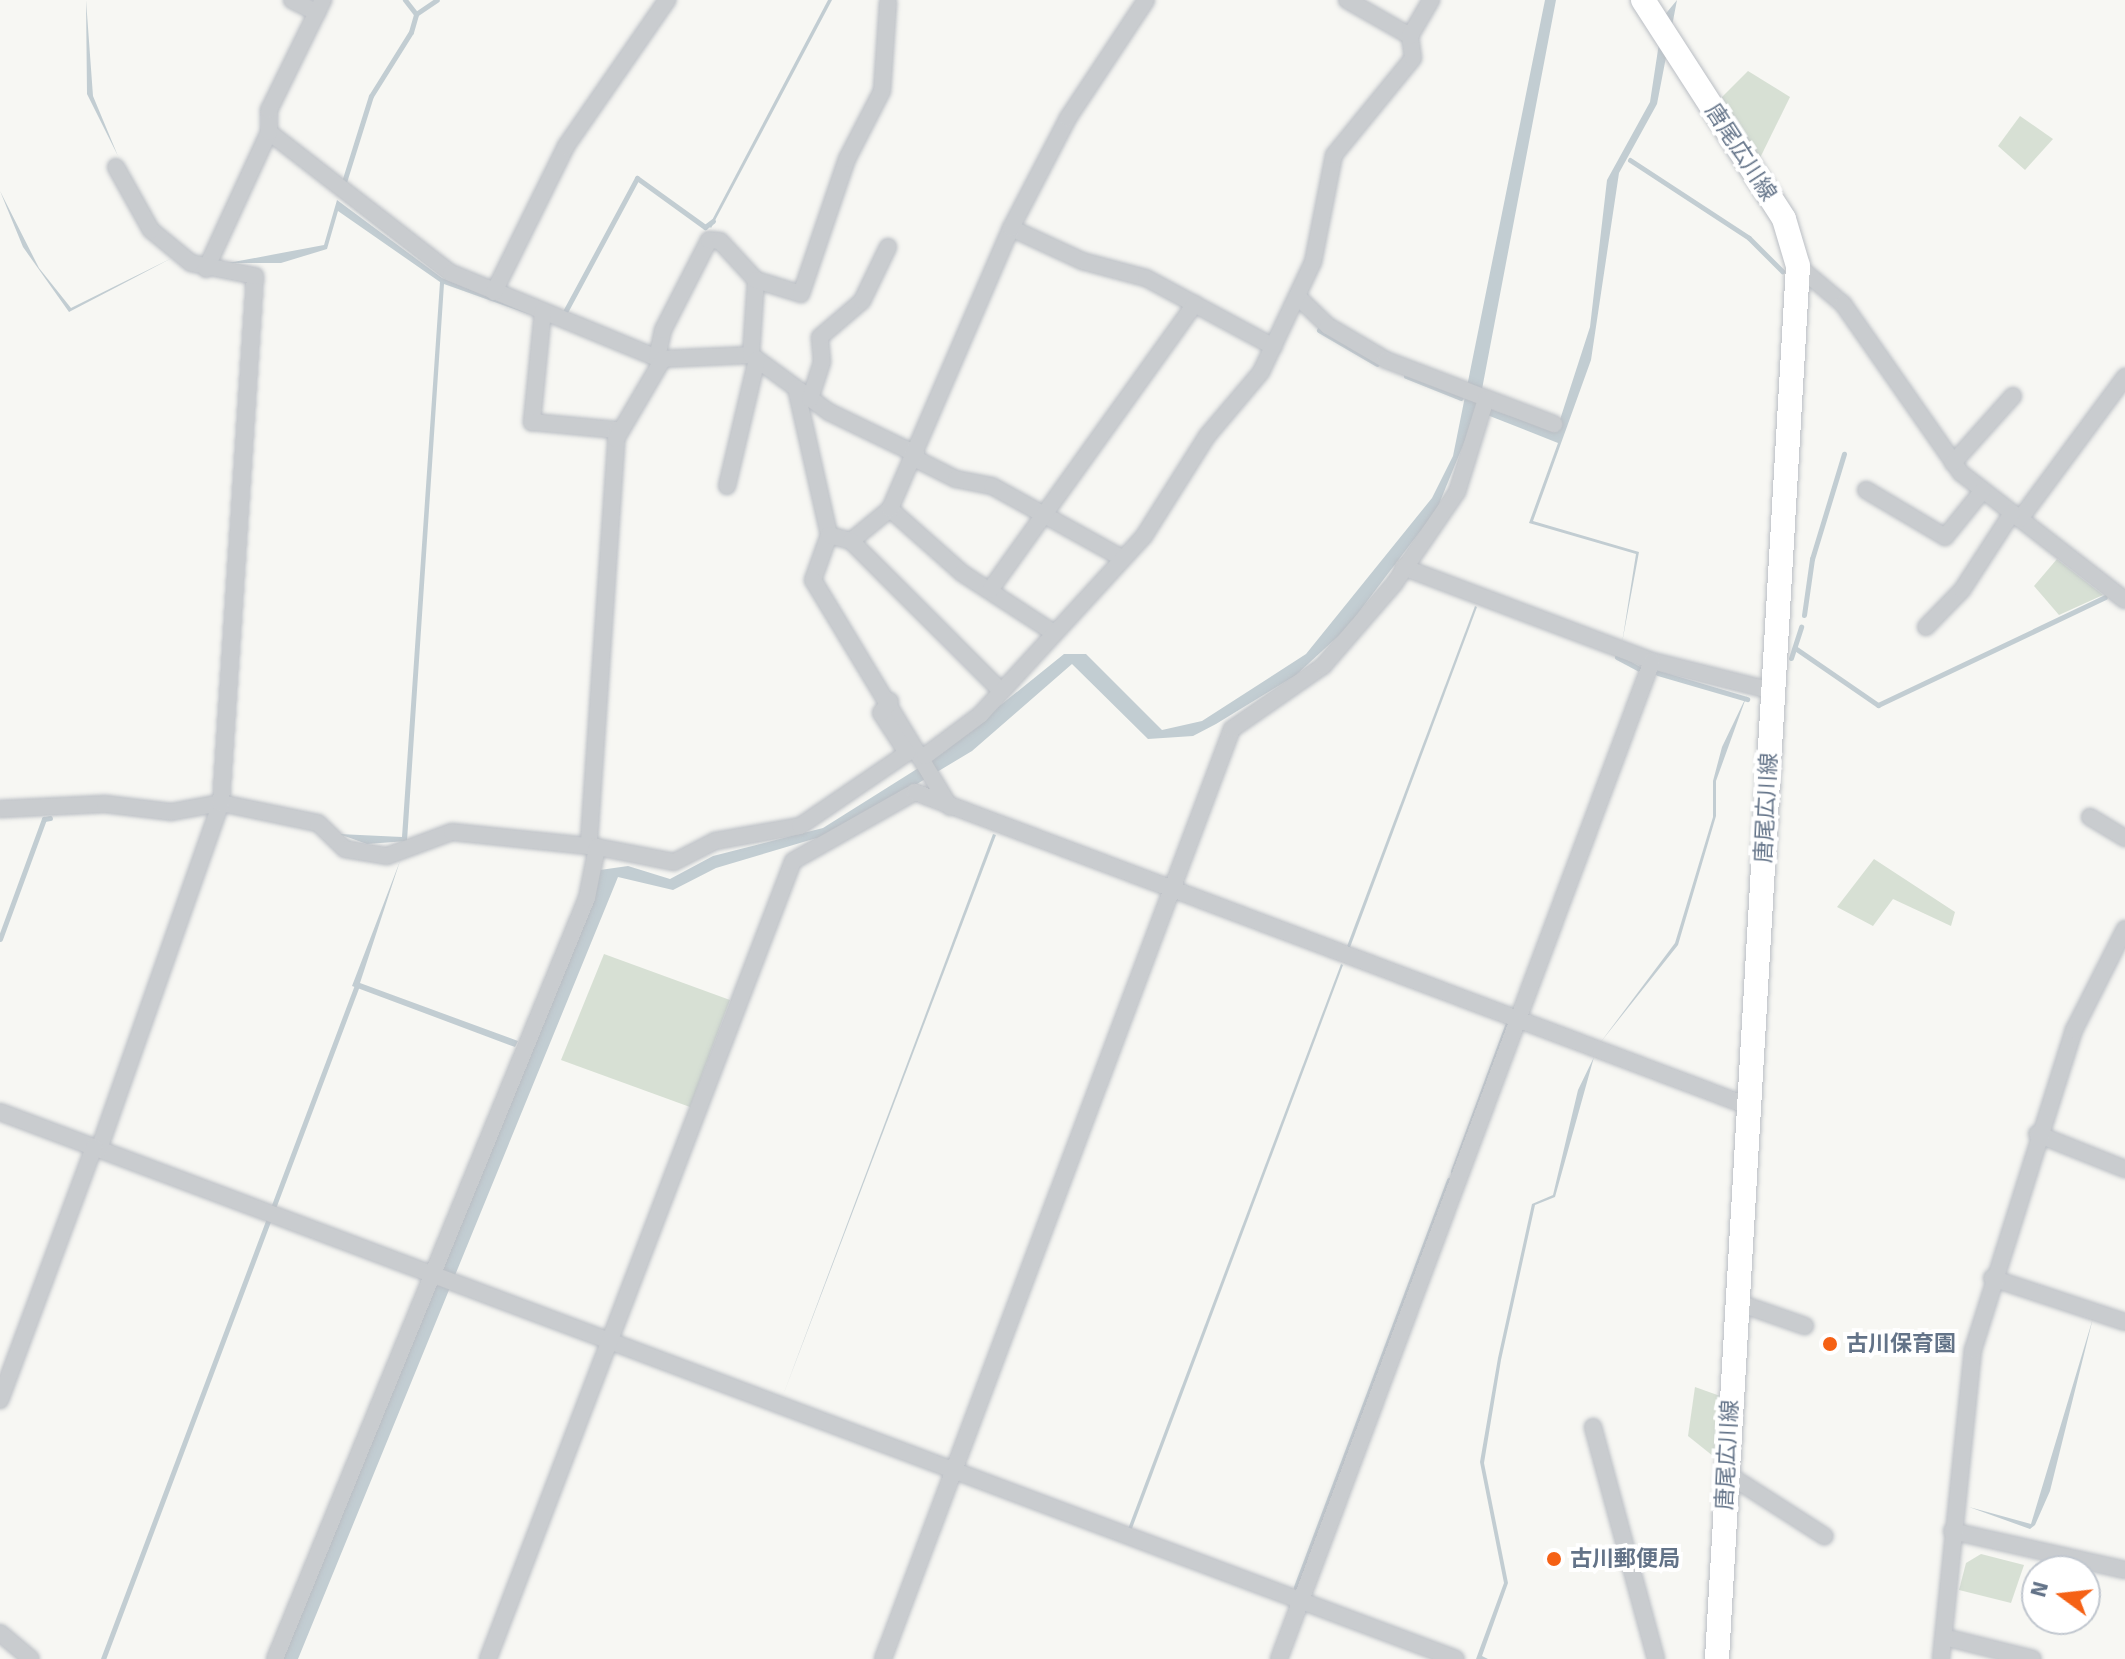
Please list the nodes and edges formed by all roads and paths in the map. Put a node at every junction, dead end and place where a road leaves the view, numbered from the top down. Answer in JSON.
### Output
{"nodes":[{"id":1,"x":292,"y":0,"type":"edge"},
{"id":2,"x":667,"y":0,"type":"edge"},
{"id":3,"x":1146,"y":0,"type":"edge"},
{"id":4,"x":1347,"y":0,"type":"edge"},
{"id":5,"x":1431,"y":0,"type":"edge"},
{"id":6,"x":1643,"y":0,"type":"edge"},
{"id":7,"x":888,"y":2,"type":"dead end"},
{"id":8,"x":320,"y":6,"type":"edge"},
{"id":9,"x":1410,"y":36,"type":"junction"},
{"id":10,"x":269,"y":132,"type":"junction"},
{"id":11,"x":117,"y":167,"type":"dead end"},
{"id":12,"x":1011,"y":228,"type":"junction"},
{"id":13,"x":888,"y":247,"type":"dead end"},
{"id":14,"x":1798,"y":266,"type":"junction"},
{"id":15,"x":206,"y":269,"type":"junction"},
{"id":16,"x":756,"y":280,"type":"junction"},
{"id":17,"x":494,"y":292,"type":"junction"},
{"id":18,"x":1298,"y":297,"type":"junction"},
{"id":19,"x":1195,"y":304,"type":"junction"},
{"id":20,"x":543,"y":311,"type":"junction"},
{"id":21,"x":1274,"y":347,"type":"junction"},
{"id":22,"x":754,"y":357,"type":"junction"},
{"id":23,"x":660,"y":359,"type":"junction"},
{"id":24,"x":2125,"y":377,"type":"edge"},
{"id":25,"x":803,"y":394,"type":"junction"},
{"id":26,"x":1478,"y":396,"type":"junction"},
{"id":27,"x":2013,"y":396,"type":"dead end"},
{"id":28,"x":1554,"y":424,"type":"dead end"},
{"id":29,"x":616,"y":439,"type":"junction"},
{"id":30,"x":915,"y":456,"type":"junction"},
{"id":31,"x":1953,"y":463,"type":"junction"},
{"id":32,"x":727,"y":486,"type":"dead end"},
{"id":33,"x":1866,"y":490,"type":"dead end"},
{"id":34,"x":1983,"y":490,"type":"junction"},
{"id":35,"x":890,"y":509,"type":"junction"},
{"id":36,"x":1049,"y":515,"type":"junction"},
{"id":37,"x":2016,"y":516,"type":"junction"},
{"id":38,"x":829,"y":535,"type":"junction"},
{"id":39,"x":851,"y":541,"type":"junction"},
{"id":40,"x":1122,"y":558,"type":"junction"},
{"id":41,"x":1403,"y":567,"type":"junction"},
{"id":42,"x":990,"y":590,"type":"junction"},
{"id":43,"x":2122,"y":591,"type":"edge"},
{"id":44,"x":1926,"y":627,"type":"dead end"},
{"id":45,"x":1051,"y":631,"type":"junction"},
{"id":46,"x":1652,"y":661,"type":"junction"},
{"id":47,"x":1001,"y":691,"type":"junction"},
{"id":48,"x":1773,"y":691,"type":"junction"},
{"id":49,"x":890,"y":701,"type":"junction"},
{"id":50,"x":925,"y":756,"type":"junction"},
{"id":51,"x":221,"y":803,"type":"junction"},
{"id":52,"x":950,"y":807,"type":"junction"},
{"id":53,"x":0,"y":809,"type":"edge"},
{"id":54,"x":2090,"y":817,"type":"dead end"},
{"id":55,"x":2125,"y":838,"type":"edge"},
{"id":56,"x":593,"y":847,"type":"junction"},
{"id":57,"x":1171,"y":891,"type":"junction"},
{"id":58,"x":2125,"y":929,"type":"edge"},
{"id":59,"x":1519,"y":1021,"type":"junction"},
{"id":60,"x":1748,"y":1106,"type":"junction"},
{"id":61,"x":0,"y":1112,"type":"edge"},
{"id":62,"x":2037,"y":1134,"type":"junction"},
{"id":63,"x":96,"y":1148,"type":"junction"},
{"id":64,"x":2125,"y":1169,"type":"edge"},
{"id":65,"x":432,"y":1276,"type":"junction"},
{"id":66,"x":1992,"y":1278,"type":"junction"},
{"id":67,"x":1736,"y":1302,"type":"junction"},
{"id":68,"x":2125,"y":1322,"type":"edge"},
{"id":69,"x":1805,"y":1326,"type":"dead end"},
{"id":70,"x":608,"y":1340,"type":"junction"},
{"id":71,"x":0,"y":1400,"type":"edge"},
{"id":72,"x":1593,"y":1427,"type":"dead end"},
{"id":73,"x":954,"y":1470,"type":"junction"},
{"id":74,"x":1726,"y":1473,"type":"junction"},
{"id":75,"x":1952,"y":1531,"type":"junction"},
{"id":76,"x":1824,"y":1536,"type":"dead end"},
{"id":77,"x":2125,"y":1570,"type":"edge"},
{"id":78,"x":1301,"y":1600,"type":"junction"},
{"id":79,"x":0,"y":1633,"type":"edge"},
{"id":80,"x":1952,"y":1639,"type":"dead end"},
{"id":81,"x":31,"y":1659,"type":"edge"},
{"id":82,"x":275,"y":1659,"type":"edge"},
{"id":83,"x":488,"y":1659,"type":"edge"},
{"id":84,"x":883,"y":1659,"type":"edge"},
{"id":85,"x":1279,"y":1659,"type":"edge"},
{"id":86,"x":1456,"y":1659,"type":"edge"},
{"id":87,"x":1656,"y":1659,"type":"edge"},
{"id":88,"x":1717,"y":1659,"type":"edge"},
{"id":89,"x":1941,"y":1659,"type":"edge"},
{"id":90,"x":2033,"y":1659,"type":"edge"}],
"edges":[{"from":1,"to":8,"type":"street"},
{"from":2,"to":17,"type":"street"},
{"from":3,"to":12,"type":"street"},
{"from":4,"to":9,"type":"street"},
{"from":5,"to":9,"type":"street"},
{"from":6,"to":14,"type":"main road","name":"唐尾広川線"},
{"from":7,"to":16,"type":"street"},
{"from":8,"to":10,"type":"street"},
{"from":9,"to":18,"type":"street"},
{"from":10,"to":15,"type":"street"},
{"from":10,"to":17,"type":"street"},
{"from":11,"to":15,"type":"street"},
{"from":12,"to":19,"type":"street"},
{"from":12,"to":30,"type":"street"},
{"from":13,"to":25,"type":"street"},
{"from":14,"to":31,"type":"street"},
{"from":14,"to":48,"type":"main road","name":"唐尾広川線"},
{"from":15,"to":51,"type":"street"},
{"from":16,"to":22,"type":"street"},
{"from":16,"to":23,"type":"street"},
{"from":17,"to":20,"type":"street"},
{"from":18,"to":21,"type":"street"},
{"from":18,"to":26,"type":"street"},
{"from":19,"to":21,"type":"street"},
{"from":19,"to":36,"type":"street"},
{"from":20,"to":23,"type":"street"},
{"from":20,"to":29,"type":"street"},
{"from":21,"to":40,"type":"street"},
{"from":22,"to":23,"type":"street"},
{"from":22,"to":25,"type":"street"},
{"from":22,"to":32,"type":"street"},
{"from":23,"to":29,"type":"street"},
{"from":24,"to":37,"type":"street"},
{"from":25,"to":30,"type":"street"},
{"from":25,"to":38,"type":"street"},
{"from":26,"to":28,"type":"street"},
{"from":26,"to":41,"type":"street"},
{"from":27,"to":31,"type":"street"},
{"from":29,"to":56,"type":"street"},
{"from":30,"to":35,"type":"street"},
{"from":30,"to":36,"type":"street"},
{"from":31,"to":34,"type":"street"},
{"from":33,"to":34,"type":"street"},
{"from":34,"to":37,"type":"street"},
{"from":35,"to":39,"type":"street"},
{"from":35,"to":42,"type":"street"},
{"from":36,"to":40,"type":"street"},
{"from":36,"to":42,"type":"street"},
{"from":37,"to":43,"type":"street"},
{"from":37,"to":44,"type":"street"},
{"from":38,"to":39,"type":"street"},
{"from":38,"to":49,"type":"street"},
{"from":39,"to":47,"type":"street"},
{"from":40,"to":45,"type":"street"},
{"from":41,"to":46,"type":"street"},
{"from":41,"to":57,"type":"street"},
{"from":42,"to":45,"type":"street"},
{"from":45,"to":47,"type":"street"},
{"from":46,"to":48,"type":"street"},
{"from":46,"to":59,"type":"street"},
{"from":47,"to":50,"type":"street"},
{"from":48,"to":60,"type":"main road","name":"唐尾広川線"},
{"from":49,"to":50,"type":"street"},
{"from":49,"to":56,"type":"street"},
{"from":50,"to":52,"type":"street"},
{"from":51,"to":53,"type":"street"},
{"from":51,"to":56,"type":"street"},
{"from":51,"to":63,"type":"street"},
{"from":52,"to":57,"type":"street"},
{"from":52,"to":70,"type":"street"},
{"from":54,"to":55,"type":"street"},
{"from":56,"to":65,"type":"street"},
{"from":57,"to":59,"type":"street"},
{"from":57,"to":73,"type":"street"},
{"from":58,"to":62,"type":"street"},
{"from":59,"to":60,"type":"street"},
{"from":59,"to":78,"type":"street"},
{"from":60,"to":67,"type":"main road","name":"唐尾広川線"},
{"from":61,"to":63,"type":"street"},
{"from":62,"to":64,"type":"street"},
{"from":62,"to":66,"type":"street"},
{"from":63,"to":65,"type":"street"},
{"from":63,"to":71,"type":"street"},
{"from":65,"to":70,"type":"street"},
{"from":65,"to":82,"type":"street"},
{"from":66,"to":68,"type":"street"},
{"from":66,"to":75,"type":"street"},
{"from":67,"to":69,"type":"street"},
{"from":67,"to":74,"type":"main road","name":"唐尾広川線"},
{"from":70,"to":73,"type":"street"},
{"from":70,"to":83,"type":"street"},
{"from":72,"to":87,"type":"street"},
{"from":73,"to":78,"type":"street"},
{"from":73,"to":84,"type":"street"},
{"from":74,"to":76,"type":"street"},
{"from":74,"to":88,"type":"main road","name":"唐尾広川線"},
{"from":75,"to":77,"type":"street"},
{"from":75,"to":89,"type":"street"},
{"from":78,"to":85,"type":"street"},
{"from":78,"to":86,"type":"street"},
{"from":79,"to":81,"type":"street"},
{"from":80,"to":90,"type":"street"}]}
